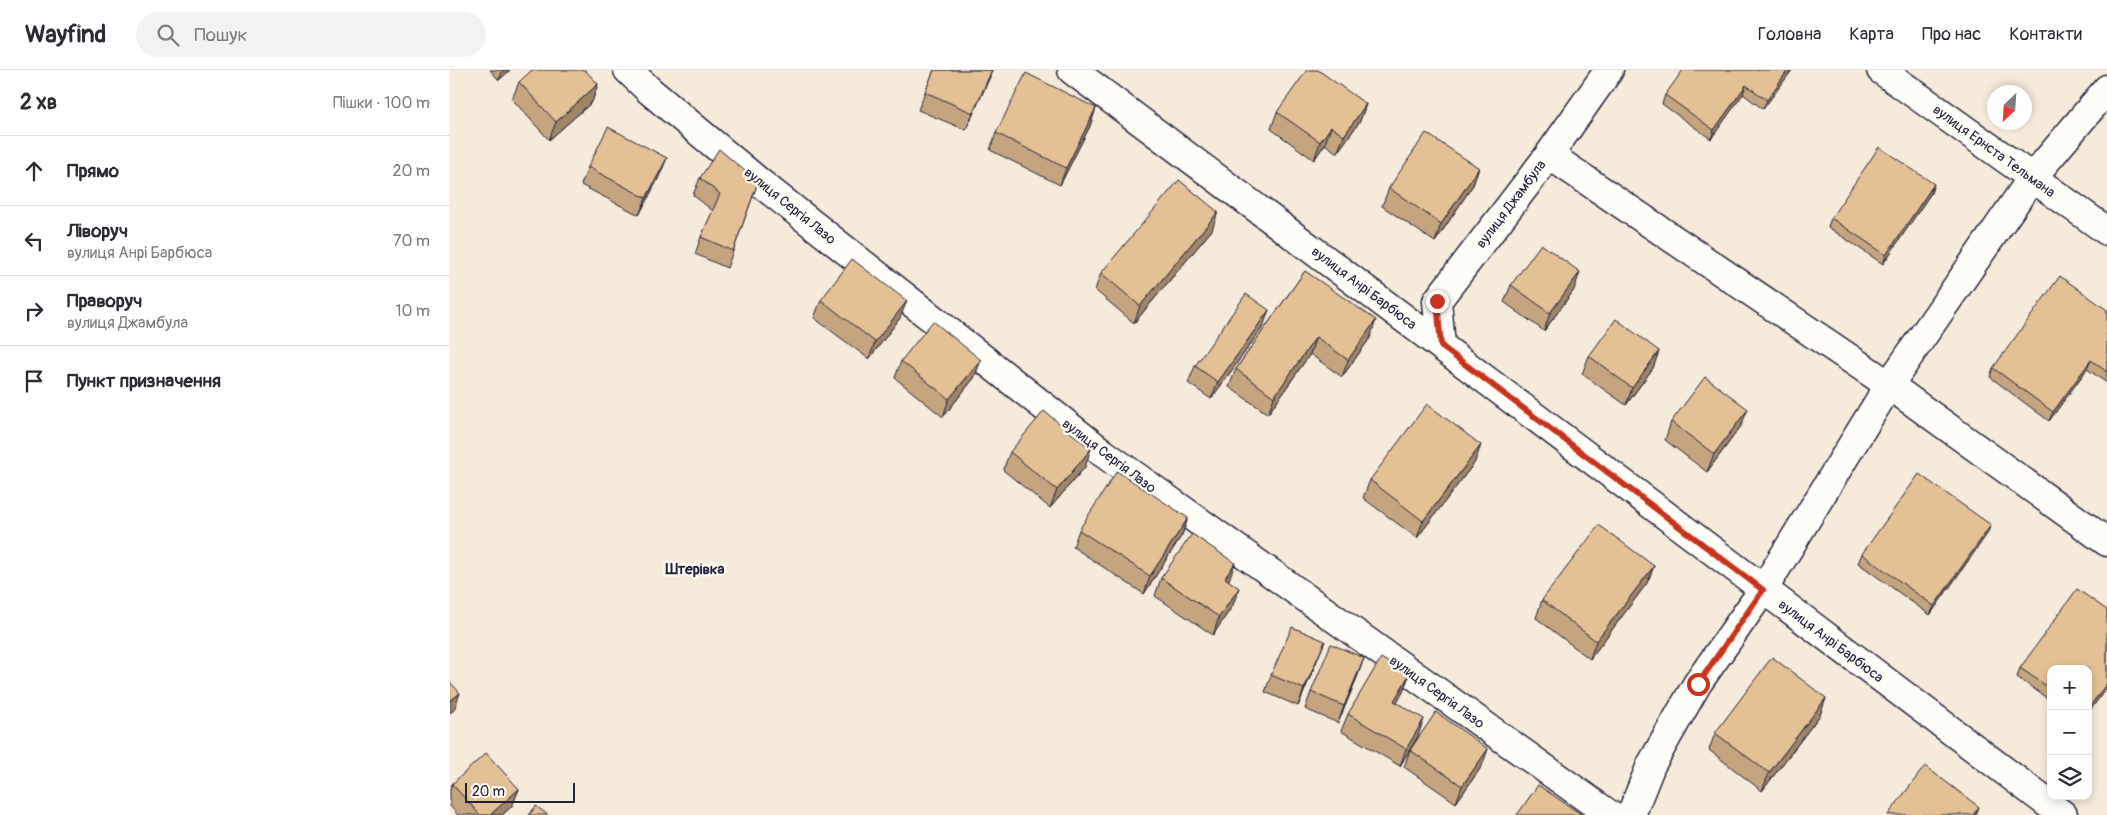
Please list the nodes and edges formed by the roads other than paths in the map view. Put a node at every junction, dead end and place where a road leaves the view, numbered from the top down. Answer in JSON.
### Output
{"nodes":[{"id":1,"x":628,"y":70,"type":"edge"},
{"id":2,"x":1072,"y":70,"type":"edge"},
{"id":3,"x":1609,"y":70,"type":"edge"},
{"id":4,"x":1881,"y":70,"type":"edge"},
{"id":5,"x":2107,"y":89,"type":"edge"},
{"id":6,"x":1549,"y":155,"type":"junction"},
{"id":7,"x":2032,"y":178,"type":"junction"},
{"id":8,"x":2107,"y":231,"type":"edge"},
{"id":9,"x":1441,"y":346,"type":"junction"},
{"id":10,"x":1889,"y":385,"type":"junction"},
{"id":11,"x":2107,"y":542,"type":"edge"},
{"id":12,"x":1763,"y":590,"type":"junction"},
{"id":13,"x":1610,"y":815,"type":"edge"},
{"id":14,"x":1630,"y":815,"type":"edge"},
{"id":15,"x":2063,"y":815,"type":"edge"}],
"edges":[{"from":1,"to":13,"type":"street","name":"вулиця Сергія Лазо"},
{"from":2,"to":9,"type":"street","name":"вулиця Анрі Барбюса"},
{"from":3,"to":6,"type":"street","name":"вулиця Джамбула"},
{"from":4,"to":7,"type":"street","name":"вулиця Ернста Тельмана"},
{"from":5,"to":7,"type":"street"},
{"from":6,"to":9,"type":"street","name":"вулиця Джамбула"},
{"from":6,"to":10,"type":"street"},
{"from":7,"to":8,"type":"street","name":"вулиця Ернста Тельмана"},
{"from":7,"to":10,"type":"street"},
{"from":9,"to":12,"type":"street","name":"вулиця Анрі Барбюса"},
{"from":10,"to":11,"type":"street"},
{"from":10,"to":12,"type":"street"},
{"from":12,"to":14,"type":"street"},
{"from":12,"to":15,"type":"street","name":"вулиця Анрі Барбюса"}]}
